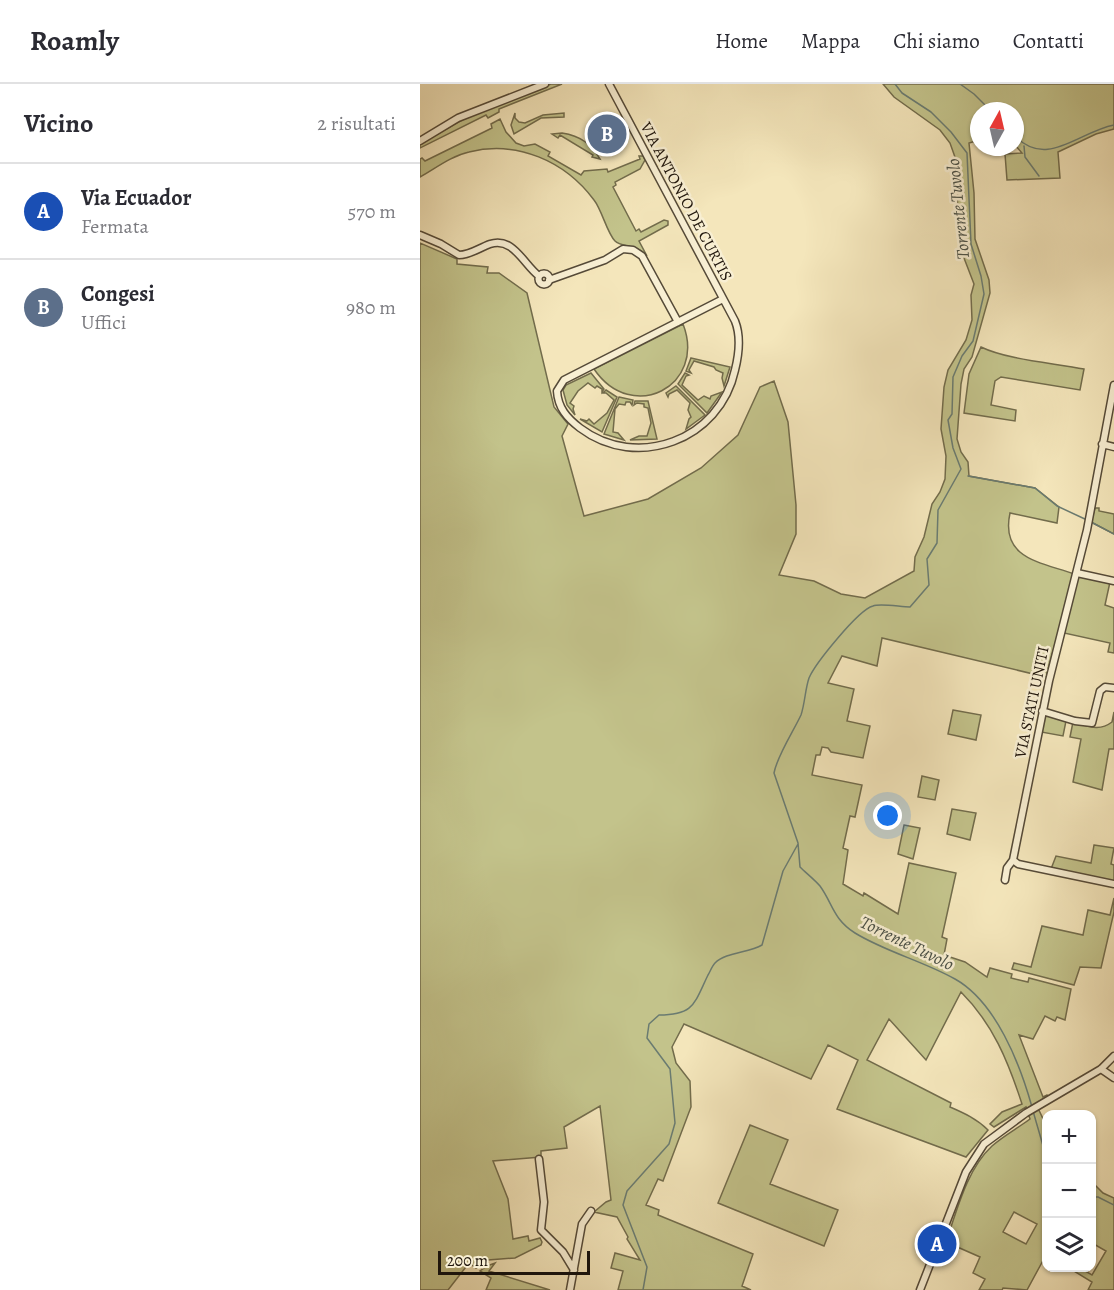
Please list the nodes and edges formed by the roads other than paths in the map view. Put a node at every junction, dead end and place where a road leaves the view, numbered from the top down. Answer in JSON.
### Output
{"nodes":[{"id":1,"x":545,"y":84,"type":"edge"},
{"id":2,"x":609,"y":84,"type":"edge"},
{"id":3,"x":420,"y":141,"type":"edge"},
{"id":4,"x":420,"y":234,"type":"edge"},
{"id":5,"x":723,"y":299,"type":"junction"},
{"id":6,"x":678,"y":322,"type":"junction"},
{"id":7,"x":1114,"y":385,"type":"edge"},
{"id":8,"x":1102,"y":444,"type":"junction"},
{"id":9,"x":1114,"y":447,"type":"edge"},
{"id":10,"x":1077,"y":573,"type":"junction"},
{"id":11,"x":1114,"y":581,"type":"edge"},
{"id":12,"x":1114,"y":688,"type":"edge"},
{"id":13,"x":1042,"y":711,"type":"junction"},
{"id":14,"x":1015,"y":862,"type":"junction"},
{"id":15,"x":1005,"y":880,"type":"dead end"},
{"id":16,"x":1114,"y":884,"type":"edge"},
{"id":17,"x":1114,"y":1056,"type":"edge"},
{"id":18,"x":1101,"y":1069,"type":"junction"},
{"id":19,"x":1114,"y":1078,"type":"edge"},
{"id":20,"x":539,"y":1159,"type":"dead end"},
{"id":21,"x":591,"y":1211,"type":"dead end"},
{"id":22,"x":574,"y":1270,"type":"junction"},
{"id":23,"x":570,"y":1290,"type":"edge"},
{"id":24,"x":920,"y":1290,"type":"edge"}],
"edges":[{"from":1,"to":3,"type":"street"},
{"from":2,"to":5,"type":"street","name":"VIA ANTONIO DE CURTIS"},
{"from":4,"to":6,"type":"street"},
{"from":5,"to":6,"type":"street","name":"VIA ANTONIO DE CURTIS"},
{"from":5,"to":6,"type":"street","name":"VIA ANTONIO DE CURTIS"},
{"from":7,"to":8,"type":"street"},
{"from":8,"to":9,"type":"street"},
{"from":8,"to":10,"type":"street","name":"VIA STATI UNITI"},
{"from":10,"to":11,"type":"street"},
{"from":10,"to":13,"type":"street","name":"VIA STATI UNITI"},
{"from":12,"to":13,"type":"street"},
{"from":13,"to":14,"type":"street","name":"VIA STATI UNITI"},
{"from":14,"to":15,"type":"street","name":"VIA STATI UNITI"},
{"from":14,"to":16,"type":"street"},
{"from":17,"to":18,"type":"street"},
{"from":18,"to":19,"type":"street"},
{"from":18,"to":24,"type":"street"},
{"from":20,"to":22,"type":"street"},
{"from":21,"to":22,"type":"street"},
{"from":22,"to":23,"type":"street"}]}
